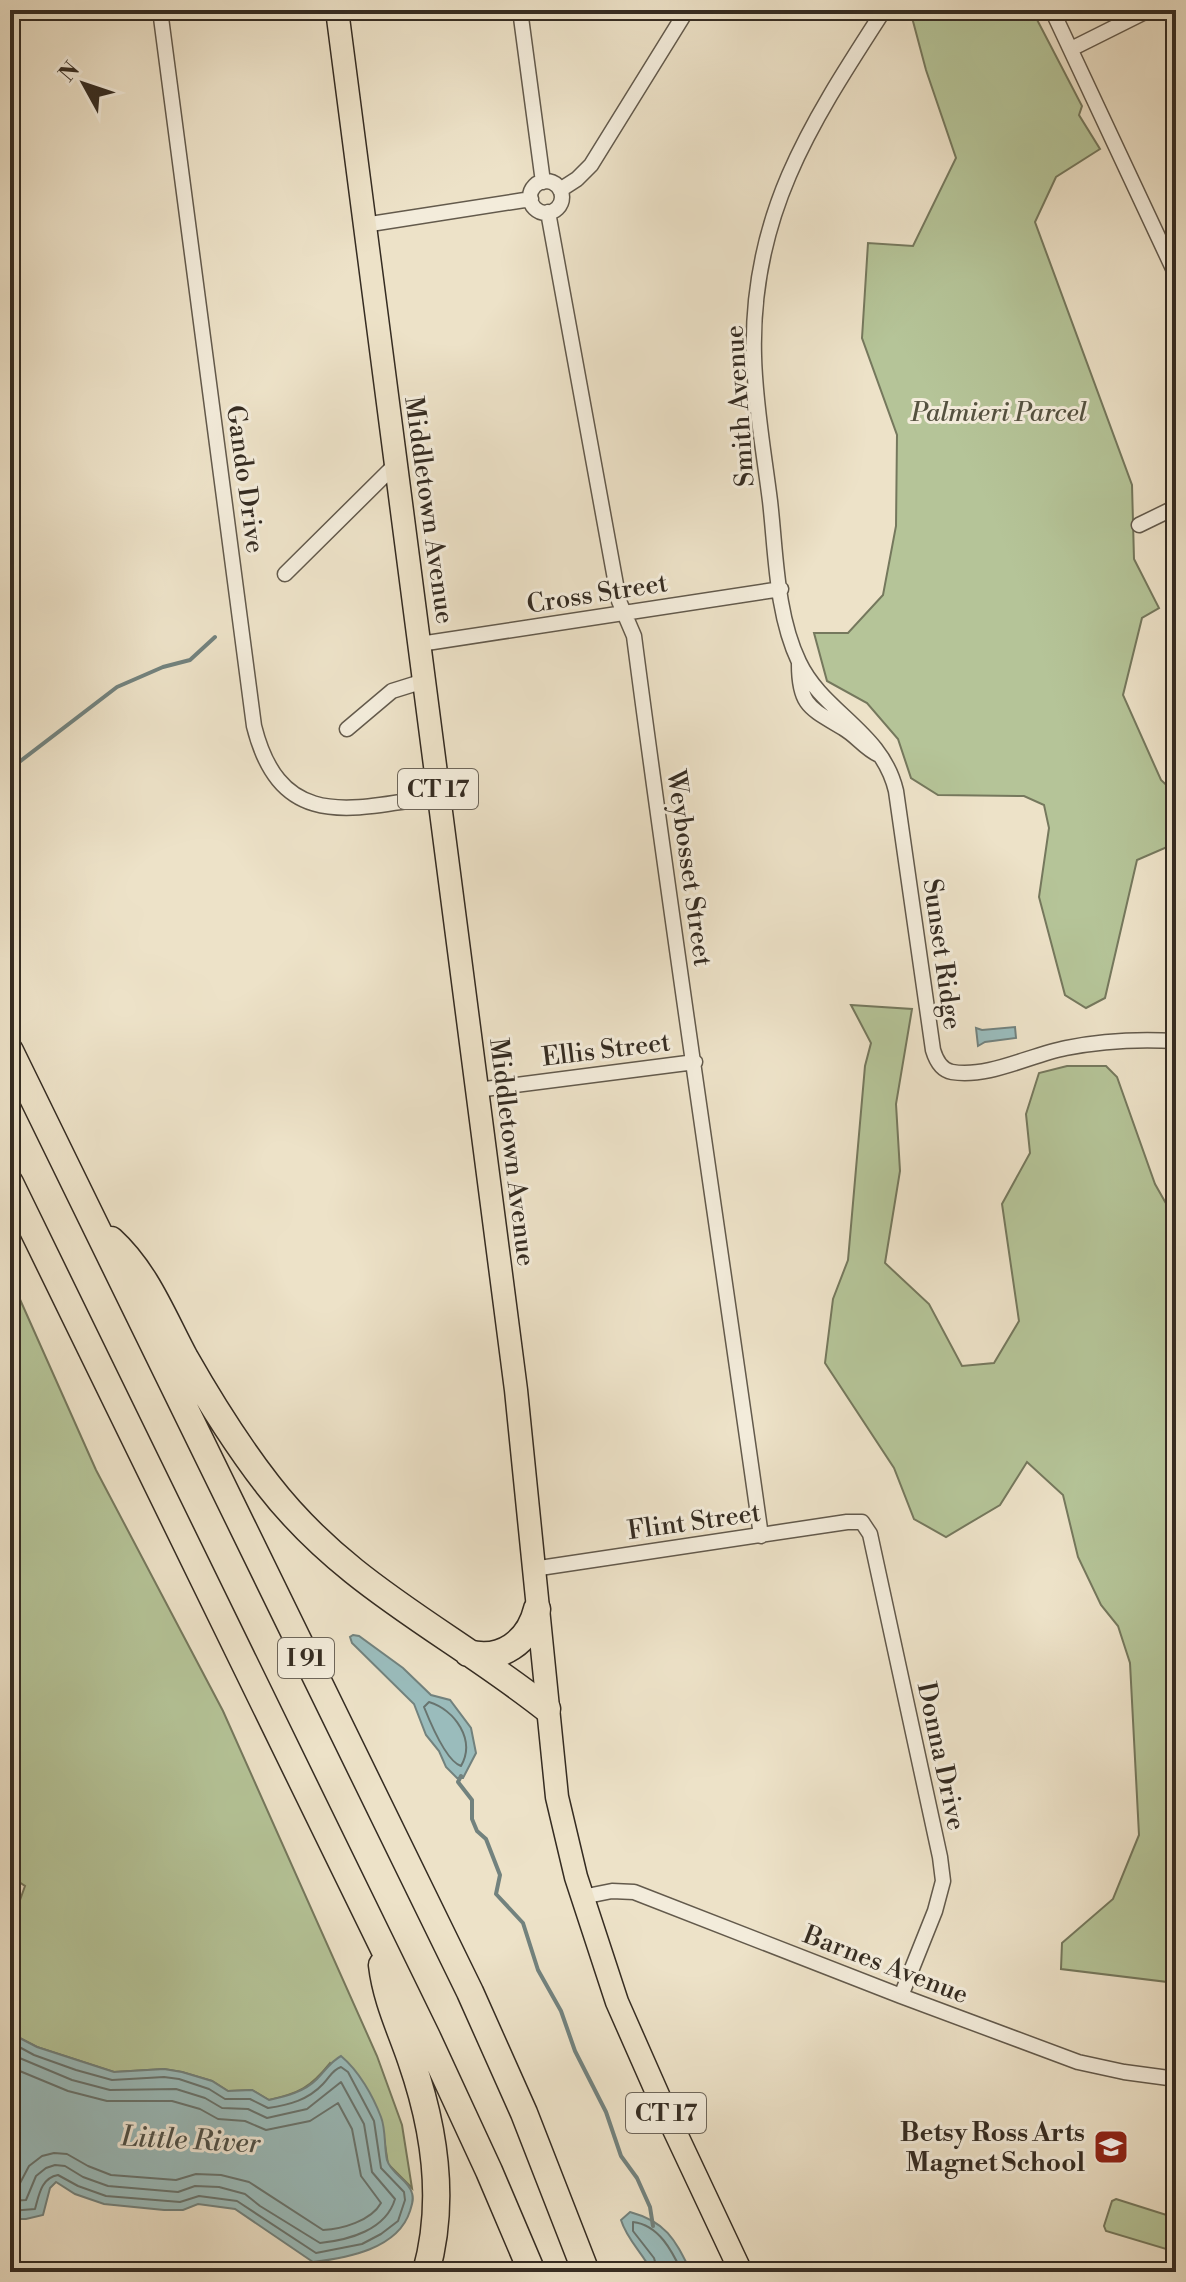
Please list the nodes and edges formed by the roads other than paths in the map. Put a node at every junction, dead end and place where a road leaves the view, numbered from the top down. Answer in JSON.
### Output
{"nodes":[{"id":1,"x":160,"y":10,"type":"edge"},
{"id":2,"x":337,"y":10,"type":"edge"},
{"id":3,"x":520,"y":10,"type":"edge"},
{"id":4,"x":687,"y":10,"type":"edge"},
{"id":5,"x":884,"y":10,"type":"edge"},
{"id":6,"x":1052,"y":10,"type":"edge"},
{"id":7,"x":1149,"y":10,"type":"edge"},
{"id":8,"x":1071,"y":49,"type":"junction"},
{"id":9,"x":543,"y":182,"type":"junction"},
{"id":10,"x":560,"y":190,"type":"junction"},
{"id":11,"x":531,"y":199,"type":"junction"},
{"id":12,"x":548,"y":212,"type":"junction"},
{"id":13,"x":364,"y":225,"type":"junction"},
{"id":14,"x":1176,"y":275,"type":"edge"},
{"id":15,"x":396,"y":464,"type":"junction"},
{"id":16,"x":1176,"y":507,"type":"edge"},
{"id":17,"x":1139,"y":525,"type":"dead end"},
{"id":18,"x":285,"y":574,"type":"dead end"},
{"id":19,"x":781,"y":589,"type":"junction"},
{"id":20,"x":623,"y":614,"type":"junction"},
{"id":21,"x":420,"y":644,"type":"junction"},
{"id":22,"x":424,"y":681,"type":"junction"},
{"id":23,"x":347,"y":729,"type":"dead end"},
{"id":24,"x":439,"y":796,"type":"junction"},
{"id":25,"x":1176,"y":1041,"type":"edge"},
{"id":26,"x":10,"y":1051,"type":"edge"},
{"id":27,"x":695,"y":1062,"type":"junction"},
{"id":28,"x":477,"y":1090,"type":"junction"},
{"id":29,"x":10,"y":1183,"type":"edge"},
{"id":30,"x":96,"y":1227,"type":"junction"},
{"id":31,"x":862,"y":1522,"type":"joint"},
{"id":32,"x":761,"y":1536,"type":"junction"},
{"id":33,"x":533,"y":1569,"type":"junction"},
{"id":34,"x":537,"y":1609,"type":"junction"},
{"id":35,"x":465,"y":1651,"type":"junction"},
{"id":36,"x":547,"y":1709,"type":"junction"},
{"id":37,"x":582,"y":1897,"type":"junction"},
{"id":38,"x":380,"y":1942,"type":"junction"},
{"id":39,"x":901,"y":1996,"type":"junction"},
{"id":40,"x":1176,"y":2079,"type":"edge"},
{"id":41,"x":426,"y":2272,"type":"edge"},
{"id":42,"x":532,"y":2272,"type":"edge"},
{"id":43,"x":586,"y":2272,"type":"edge"},
{"id":44,"x":741,"y":2272,"type":"edge"}],
"edges":[{"from":1,"to":24,"type":"street","name":"Gando Drive"},
{"from":2,"to":13,"type":"main road","name":"Middletown Avenue","number":"CT 17"},
{"from":3,"to":9,"type":"street"},
{"from":4,"to":10,"type":"street"},
{"from":5,"to":19,"type":"street","name":"Smith Avenue"},
{"from":6,"to":8,"type":"street"},
{"from":7,"to":8,"type":"street"},
{"from":8,"to":14,"type":"street"},
{"from":9,"to":10,"type":"street"},
{"from":9,"to":11,"type":"street"},
{"from":10,"to":12,"type":"street"},
{"from":11,"to":12,"type":"street"},
{"from":11,"to":13,"type":"street"},
{"from":12,"to":20,"type":"street","name":"Weybosset Street"},
{"from":13,"to":15,"type":"main road","name":"Middletown Avenue","number":"CT 17"},
{"from":15,"to":18,"type":"street"},
{"from":15,"to":21,"type":"main road","name":"Middletown Avenue","number":"CT 17"},
{"from":16,"to":17,"type":"street"},
{"from":19,"to":20,"type":"street","name":"Cross Street"},
{"from":19,"to":25,"type":"street","name":"Sunset Ridge"},
{"from":20,"to":21,"type":"street","name":"Cross Street"},
{"from":20,"to":27,"type":"street","name":"Weybosset Street"},
{"from":21,"to":22,"type":"main road","name":"Middletown Avenue","number":"CT 17"},
{"from":22,"to":23,"type":"street"},
{"from":22,"to":24,"type":"main road","name":"Middletown Avenue","number":"CT 17"},
{"from":24,"to":28,"type":"main road","name":"Middletown Avenue","number":"CT 17"},
{"from":26,"to":30,"type":"highway","number":"I 91"},
{"from":27,"to":28,"type":"street","name":"Ellis Street"},
{"from":27,"to":32,"type":"street","name":"Weybosset Street"},
{"from":28,"to":33,"type":"main road","name":"Middletown Avenue","number":"CT 17"},
{"from":29,"to":38,"type":"highway","number":"I 91"},
{"from":30,"to":35,"type":"highway"},
{"from":30,"to":43,"type":"highway","number":"I 91"},
{"from":31,"to":32,"type":"street","name":"Flint Street"},
{"from":31,"to":39,"type":"street","name":"Donna Drive"},
{"from":32,"to":33,"type":"street","name":"Flint Street"},
{"from":33,"to":34,"type":"main road","name":"Middletown Avenue","number":"CT 17"},
{"from":34,"to":35,"type":"highway"},
{"from":34,"to":36,"type":"main road","name":"Middletown Avenue","number":"CT 17"},
{"from":35,"to":36,"type":"highway"},
{"from":36,"to":37,"type":"main road","name":"Middletown Avenue","number":"CT 17"},
{"from":37,"to":39,"type":"street","name":"Barnes Avenue"},
{"from":37,"to":44,"type":"main road","name":"Middletown Avenue","number":"CT 17"},
{"from":38,"to":41,"type":"highway"},
{"from":38,"to":42,"type":"highway","number":"I 91"},
{"from":39,"to":40,"type":"street","name":"Barnes Avenue"}]}
